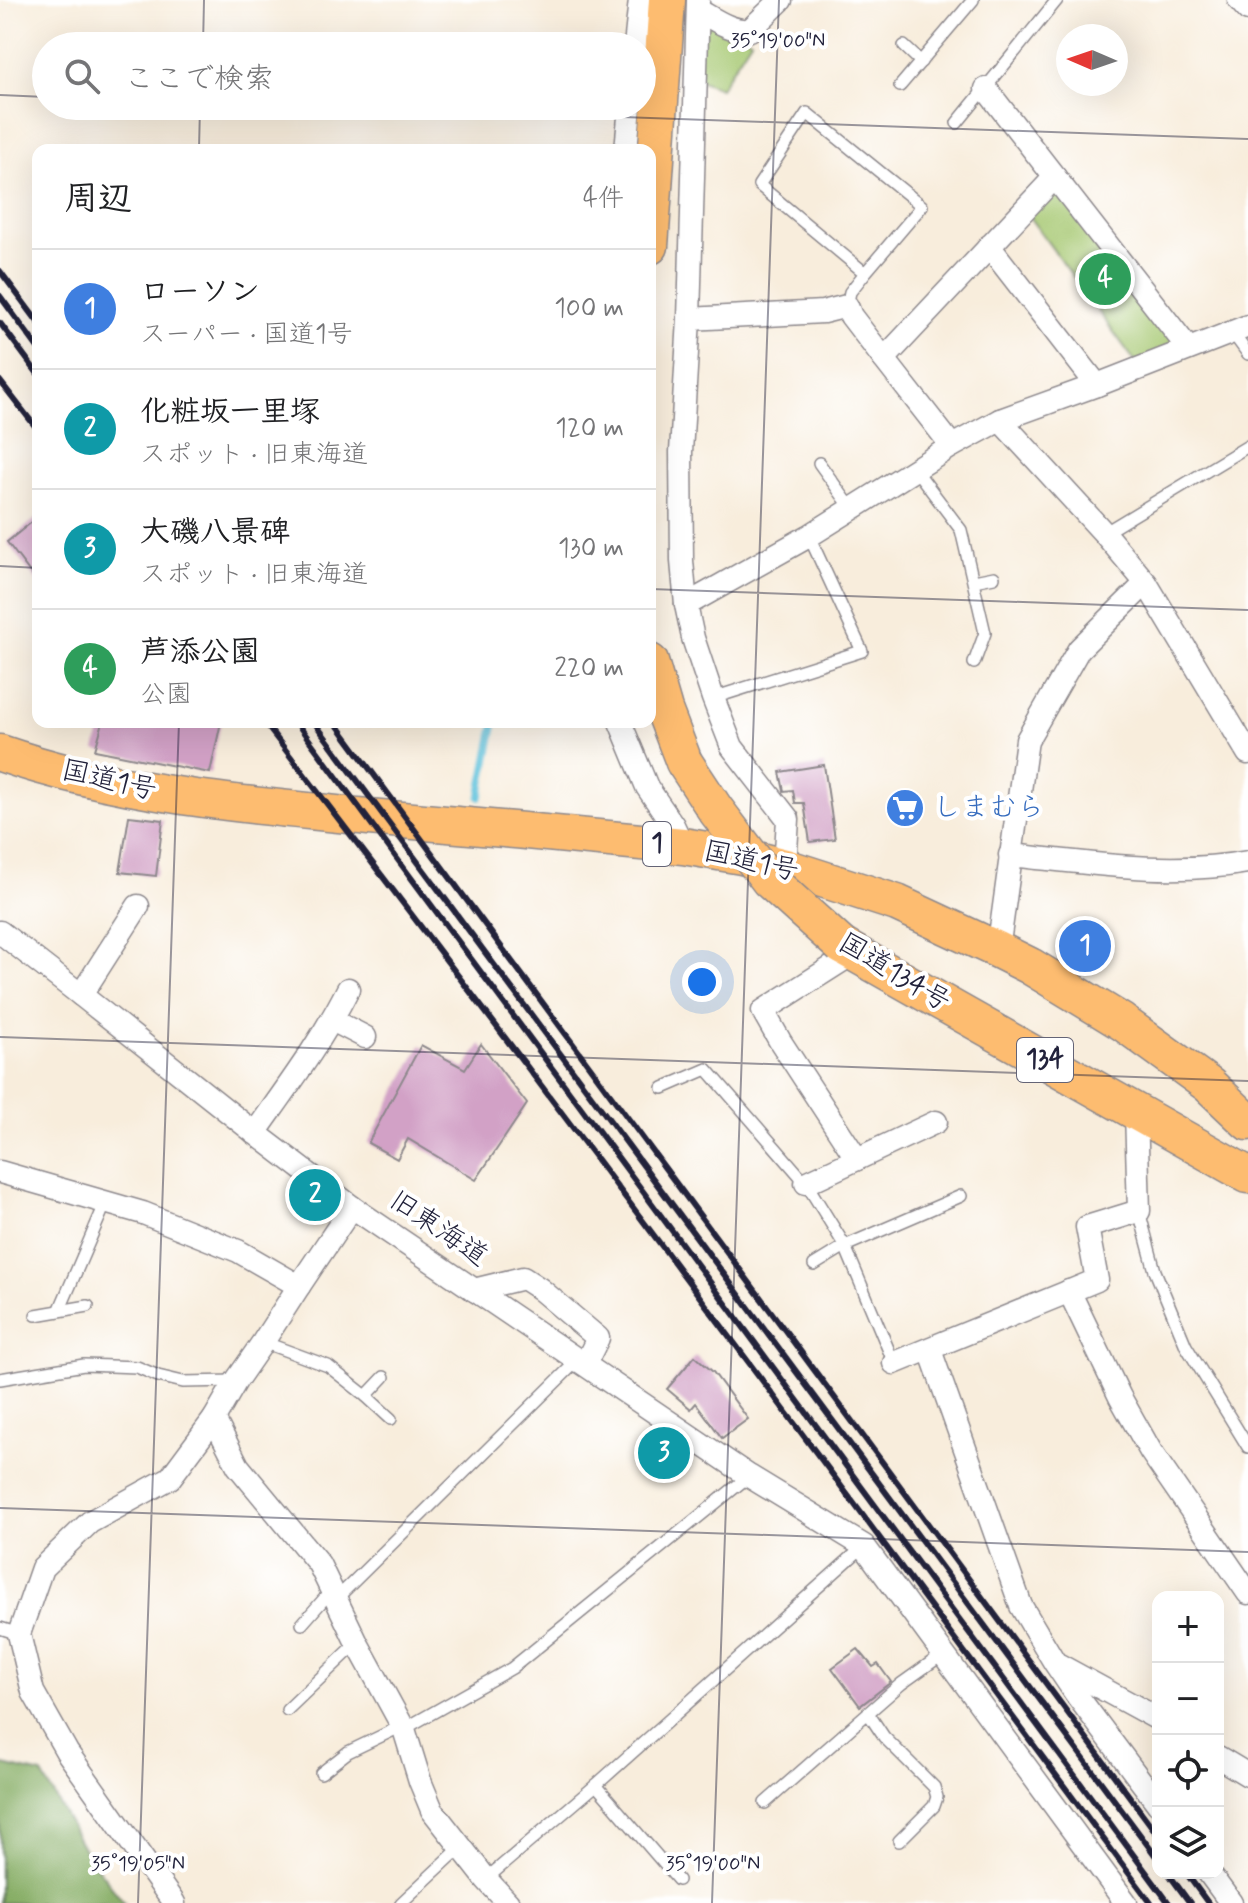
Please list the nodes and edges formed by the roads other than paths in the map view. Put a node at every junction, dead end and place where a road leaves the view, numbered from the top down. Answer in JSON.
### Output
{"nodes":[{"id":1,"x":640,"y":0,"type":"edge"},
{"id":2,"x":781,"y":0,"type":"edge"},
{"id":3,"x":1057,"y":0,"type":"edge"},
{"id":4,"x":1239,"y":0,"type":"edge"},
{"id":5,"x":965,"y":2,"type":"edge"},
{"id":6,"x":688,"y":3,"type":"edge"},
{"id":7,"x":1248,"y":10,"type":"edge"},
{"id":8,"x":637,"y":32,"type":"edge"},
{"id":9,"x":904,"y":46,"type":"dead end"},
{"id":10,"x":921,"y":62,"type":"junction"},
{"id":11,"x":900,"y":86,"type":"dead end"},
{"id":12,"x":986,"y":89,"type":"junction"},
{"id":13,"x":629,"y":120,"type":"edge"},
{"id":14,"x":957,"y":123,"type":"dead end"},
{"id":15,"x":627,"y":144,"type":"edge"},
{"id":16,"x":1055,"y":177,"type":"junction"},
{"id":17,"x":656,"y":208,"type":"edge"},
{"id":18,"x":989,"y":246,"type":"junction"},
{"id":19,"x":865,"y":273,"type":"junction"},
{"id":20,"x":847,"y":306,"type":"junction"},
{"id":21,"x":689,"y":319,"type":"junction"},
{"id":22,"x":1240,"y":329,"type":"edge"},
{"id":23,"x":1188,"y":348,"type":"junction"},
{"id":24,"x":1248,"y":354,"type":"edge"},
{"id":25,"x":884,"y":359,"type":"junction"},
{"id":26,"x":1097,"y":385,"type":"junction"},
{"id":27,"x":1000,"y":420,"type":"junction"},
{"id":28,"x":952,"y":446,"type":"junction"},
{"id":29,"x":1248,"y":446,"type":"edge"},
{"id":30,"x":819,"y":463,"type":"dead end"},
{"id":31,"x":915,"y":469,"type":"junction"},
{"id":32,"x":852,"y":509,"type":"junction"},
{"id":33,"x":1104,"y":533,"type":"junction"},
{"id":34,"x":809,"y":536,"type":"junction"},
{"id":35,"x":994,"y":577,"type":"dead end"},
{"id":36,"x":974,"y":581,"type":"junction"},
{"id":37,"x":1146,"y":583,"type":"junction"},
{"id":38,"x":686,"y":605,"type":"junction"},
{"id":39,"x":974,"y":663,"type":"dead end"},
{"id":40,"x":656,"y":683,"type":"edge"},
{"id":41,"x":713,"y":698,"type":"junction"},
{"id":42,"x":622,"y":728,"type":"edge"},
{"id":43,"x":0,"y":753,"type":"edge"},
{"id":44,"x":1248,"y":753,"type":"edge"},
{"id":45,"x":683,"y":846,"type":"junction"},
{"id":46,"x":1010,"y":855,"type":"junction"},
{"id":47,"x":1248,"y":862,"type":"edge"},
{"id":48,"x":785,"y":867,"type":"junction"},
{"id":49,"x":138,"y":906,"type":"dead end"},
{"id":50,"x":0,"y":932,"type":"edge"},
{"id":51,"x":848,"y":950,"type":"junction"},
{"id":52,"x":998,"y":950,"type":"junction"},
{"id":53,"x":348,"y":989,"type":"dead end"},
{"id":54,"x":81,"y":995,"type":"junction"},
{"id":55,"x":332,"y":1020,"type":"junction"},
{"id":56,"x":365,"y":1037,"type":"dead end"},
{"id":57,"x":663,"y":1088,"type":"dead end"},
{"id":58,"x":1136,"y":1112,"type":"junction"},
{"id":59,"x":936,"y":1122,"type":"dead end"},
{"id":60,"x":1248,"y":1122,"type":"edge"},
{"id":61,"x":255,"y":1133,"type":"junction"},
{"id":62,"x":857,"y":1159,"type":"junction"},
{"id":63,"x":0,"y":1172,"type":"edge"},
{"id":64,"x":1248,"y":1175,"type":"edge"},
{"id":65,"x":806,"y":1183,"type":"junction"},
{"id":66,"x":961,"y":1196,"type":"dead end"},
{"id":67,"x":106,"y":1202,"type":"junction"},
{"id":68,"x":352,"y":1207,"type":"junction"},
{"id":69,"x":1139,"y":1211,"type":"junction"},
{"id":70,"x":845,"y":1246,"type":"junction"},
{"id":71,"x":814,"y":1265,"type":"dead end"},
{"id":72,"x":299,"y":1286,"type":"junction"},
{"id":73,"x":540,"y":1289,"type":"junction"},
{"id":74,"x":474,"y":1290,"type":"junction"},
{"id":75,"x":1069,"y":1291,"type":"junction"},
{"id":76,"x":494,"y":1303,"type":"junction"},
{"id":77,"x":88,"y":1306,"type":"dead end"},
{"id":78,"x":60,"y":1309,"type":"junction"},
{"id":79,"x":36,"y":1315,"type":"dead end"},
{"id":80,"x":263,"y":1342,"type":"junction"},
{"id":81,"x":930,"y":1350,"type":"junction"},
{"id":82,"x":582,"y":1362,"type":"junction"},
{"id":83,"x":894,"y":1363,"type":"joint"},
{"id":84,"x":384,"y":1377,"type":"dead end"},
{"id":85,"x":0,"y":1379,"type":"edge"},
{"id":86,"x":236,"y":1381,"type":"junction"},
{"id":87,"x":366,"y":1396,"type":"junction"},
{"id":88,"x":214,"y":1419,"type":"junction"},
{"id":89,"x":391,"y":1419,"type":"dead end"},
{"id":90,"x":1248,"y":1447,"type":"edge"},
{"id":91,"x":749,"y":1476,"type":"junction"},
{"id":92,"x":864,"y":1546,"type":"junction"},
{"id":93,"x":1248,"y":1593,"type":"edge"},
{"id":94,"x":333,"y":1595,"type":"junction"},
{"id":95,"x":302,"y":1624,"type":"dead end"},
{"id":96,"x":10,"y":1631,"type":"edge"},
{"id":97,"x":357,"y":1643,"type":"junction"},
{"id":98,"x":943,"y":1654,"type":"junction"},
{"id":99,"x":1055,"y":1663,"type":"junction"},
{"id":100,"x":287,"y":1710,"type":"dead end"},
{"id":101,"x":868,"y":1713,"type":"junction"},
{"id":102,"x":1152,"y":1716,"type":"edge"},
{"id":103,"x":403,"y":1728,"type":"junction"},
{"id":104,"x":1224,"y":1761,"type":"edge"},
{"id":105,"x":321,"y":1773,"type":"dead end"},
{"id":106,"x":1248,"y":1775,"type":"edge"},
{"id":107,"x":596,"y":1785,"type":"junction"},
{"id":108,"x":1152,"y":1796,"type":"edge"},
{"id":109,"x":765,"y":1803,"type":"dead end"},
{"id":110,"x":899,"y":1841,"type":"dead end"},
{"id":111,"x":461,"y":1847,"type":"junction"},
{"id":112,"x":486,"y":1879,"type":"junction"},
{"id":113,"x":1213,"y":1879,"type":"edge"},
{"id":114,"x":678,"y":1880,"type":"dead end"},
{"id":115,"x":174,"y":1903,"type":"edge"},
{"id":116,"x":401,"y":1903,"type":"edge"},
{"id":117,"x":508,"y":1903,"type":"edge"},
{"id":118,"x":1126,"y":1903,"type":"edge"},
{"id":119,"x":1231,"y":1903,"type":"edge"}],
"edges":[{"from":1,"to":8,"type":"street"},
{"from":2,"to":6,"type":"street"},
{"from":3,"to":12,"type":"lane"},
{"from":4,"to":7,"type":"street"},
{"from":5,"to":10,"type":"lane"},
{"from":6,"to":17,"type":"highway"},
{"from":6,"to":21,"type":"street"},
{"from":9,"to":10,"type":"lane"},
{"from":10,"to":11,"type":"lane"},
{"from":12,"to":14,"type":"lane"},
{"from":12,"to":16,"type":"street"},
{"from":13,"to":15,"type":"street"},
{"from":16,"to":18,"type":"street"},
{"from":16,"to":23,"type":"street"},
{"from":18,"to":25,"type":"street"},
{"from":18,"to":26,"type":"street"},
{"from":19,"to":19,"type":"lane"},
{"from":19,"to":20,"type":"lane"},
{"from":20,"to":21,"type":"street"},
{"from":20,"to":25,"type":"street"},
{"from":21,"to":38,"type":"street"},
{"from":22,"to":23,"type":"street"},
{"from":22,"to":24,"type":"lane"},
{"from":23,"to":26,"type":"street"},
{"from":25,"to":28,"type":"street"},
{"from":26,"to":27,"type":"street"},
{"from":27,"to":28,"type":"street"},
{"from":27,"to":33,"type":"street"},
{"from":28,"to":31,"type":"street"},
{"from":29,"to":33,"type":"lane"},
{"from":30,"to":32,"type":"lane"},
{"from":31,"to":32,"type":"street"},
{"from":31,"to":36,"type":"lane"},
{"from":32,"to":34,"type":"street"},
{"from":33,"to":37,"type":"street"},
{"from":34,"to":38,"type":"street"},
{"from":34,"to":41,"type":"lane"},
{"from":35,"to":36,"type":"lane"},
{"from":36,"to":39,"type":"lane"},
{"from":37,"to":44,"type":"street"},
{"from":37,"to":46,"type":"street"},
{"from":38,"to":41,"type":"street"},
{"from":40,"to":51,"type":"highway","name":"国道134号","number":"134","bridge":true},
{"from":41,"to":48,"type":"street"},
{"from":42,"to":45,"type":"street"},
{"from":43,"to":45,"type":"highway","name":"国道1号","number":"1"},
{"from":45,"to":48,"type":"highway","name":"国道1号","number":"1"},
{"from":46,"to":47,"type":"street"},
{"from":46,"to":52,"type":"street"},
{"from":48,"to":52,"type":"highway","name":"国道1号","number":"1"},
{"from":49,"to":54,"type":"street"},
{"from":50,"to":54,"type":"street","name":"旧東海道"},
{"from":51,"to":58,"type":"highway","name":"国道134号","number":"134"},
{"from":51,"to":62,"type":"street"},
{"from":52,"to":60,"type":"highway","name":"国道1号","number":"1"},
{"from":53,"to":55,"type":"street"},
{"from":54,"to":61,"type":"street","name":"旧東海道"},
{"from":55,"to":56,"type":"street"},
{"from":55,"to":61,"type":"street"},
{"from":57,"to":65,"type":"lane"},
{"from":58,"to":64,"type":"highway","name":"国道134号","number":"134"},
{"from":58,"to":69,"type":"street"},
{"from":59,"to":62,"type":"street"},
{"from":61,"to":68,"type":"street","name":"旧東海道"},
{"from":62,"to":65,"type":"street"},
{"from":63,"to":67,"type":"street"},
{"from":65,"to":70,"type":"lane"},
{"from":66,"to":70,"type":"lane"},
{"from":67,"to":72,"type":"street"},
{"from":67,"to":78,"type":"lane"},
{"from":68,"to":72,"type":"street"},
{"from":68,"to":74,"type":"street","name":"旧東海道"},
{"from":69,"to":75,"type":"street"},
{"from":69,"to":90,"type":"lane"},
{"from":70,"to":71,"type":"lane"},
{"from":70,"to":83,"type":"lane"},
{"from":72,"to":80,"type":"street"},
{"from":73,"to":74,"type":"street"},
{"from":73,"to":76,"type":"street"},
{"from":73,"to":82,"type":"street"},
{"from":74,"to":76,"type":"street","name":"旧東海道"},
{"from":75,"to":81,"type":"street"},
{"from":75,"to":93,"type":"street"},
{"from":76,"to":82,"type":"street","name":"旧東海道"},
{"from":77,"to":78,"type":"lane"},
{"from":78,"to":79,"type":"lane"},
{"from":80,"to":86,"type":"street"},
{"from":80,"to":87,"type":"lane"},
{"from":81,"to":83,"type":"street"},
{"from":81,"to":99,"type":"street"},
{"from":82,"to":91,"type":"street","name":"旧東海道"},
{"from":82,"to":94,"type":"lane"},
{"from":84,"to":87,"type":"lane"},
{"from":85,"to":86,"type":"lane"},
{"from":86,"to":88,"type":"street"},
{"from":87,"to":89,"type":"lane"},
{"from":88,"to":94,"type":"street"},
{"from":88,"to":96,"type":"street"},
{"from":91,"to":92,"type":"street","name":"旧東海道"},
{"from":91,"to":103,"type":"lane"},
{"from":92,"to":98,"type":"street"},
{"from":92,"to":107,"type":"lane"},
{"from":94,"to":95,"type":"lane"},
{"from":94,"to":97,"type":"street"},
{"from":96,"to":115,"type":"street"},
{"from":97,"to":100,"type":"lane"},
{"from":97,"to":103,"type":"street"},
{"from":98,"to":101,"type":"lane"},
{"from":98,"to":118,"type":"street"},
{"from":99,"to":102,"type":"street"},
{"from":99,"to":108,"type":"street"},
{"from":101,"to":109,"type":"lane"},
{"from":101,"to":110,"type":"lane"},
{"from":103,"to":105,"type":"lane"},
{"from":103,"to":111,"type":"street"},
{"from":104,"to":106,"type":"street"},
{"from":107,"to":112,"type":"lane"},
{"from":107,"to":114,"type":"lane"},
{"from":111,"to":112,"type":"street"},
{"from":111,"to":116,"type":"lane"},
{"from":112,"to":117,"type":"street"},
{"from":113,"to":119,"type":"street"}]}
